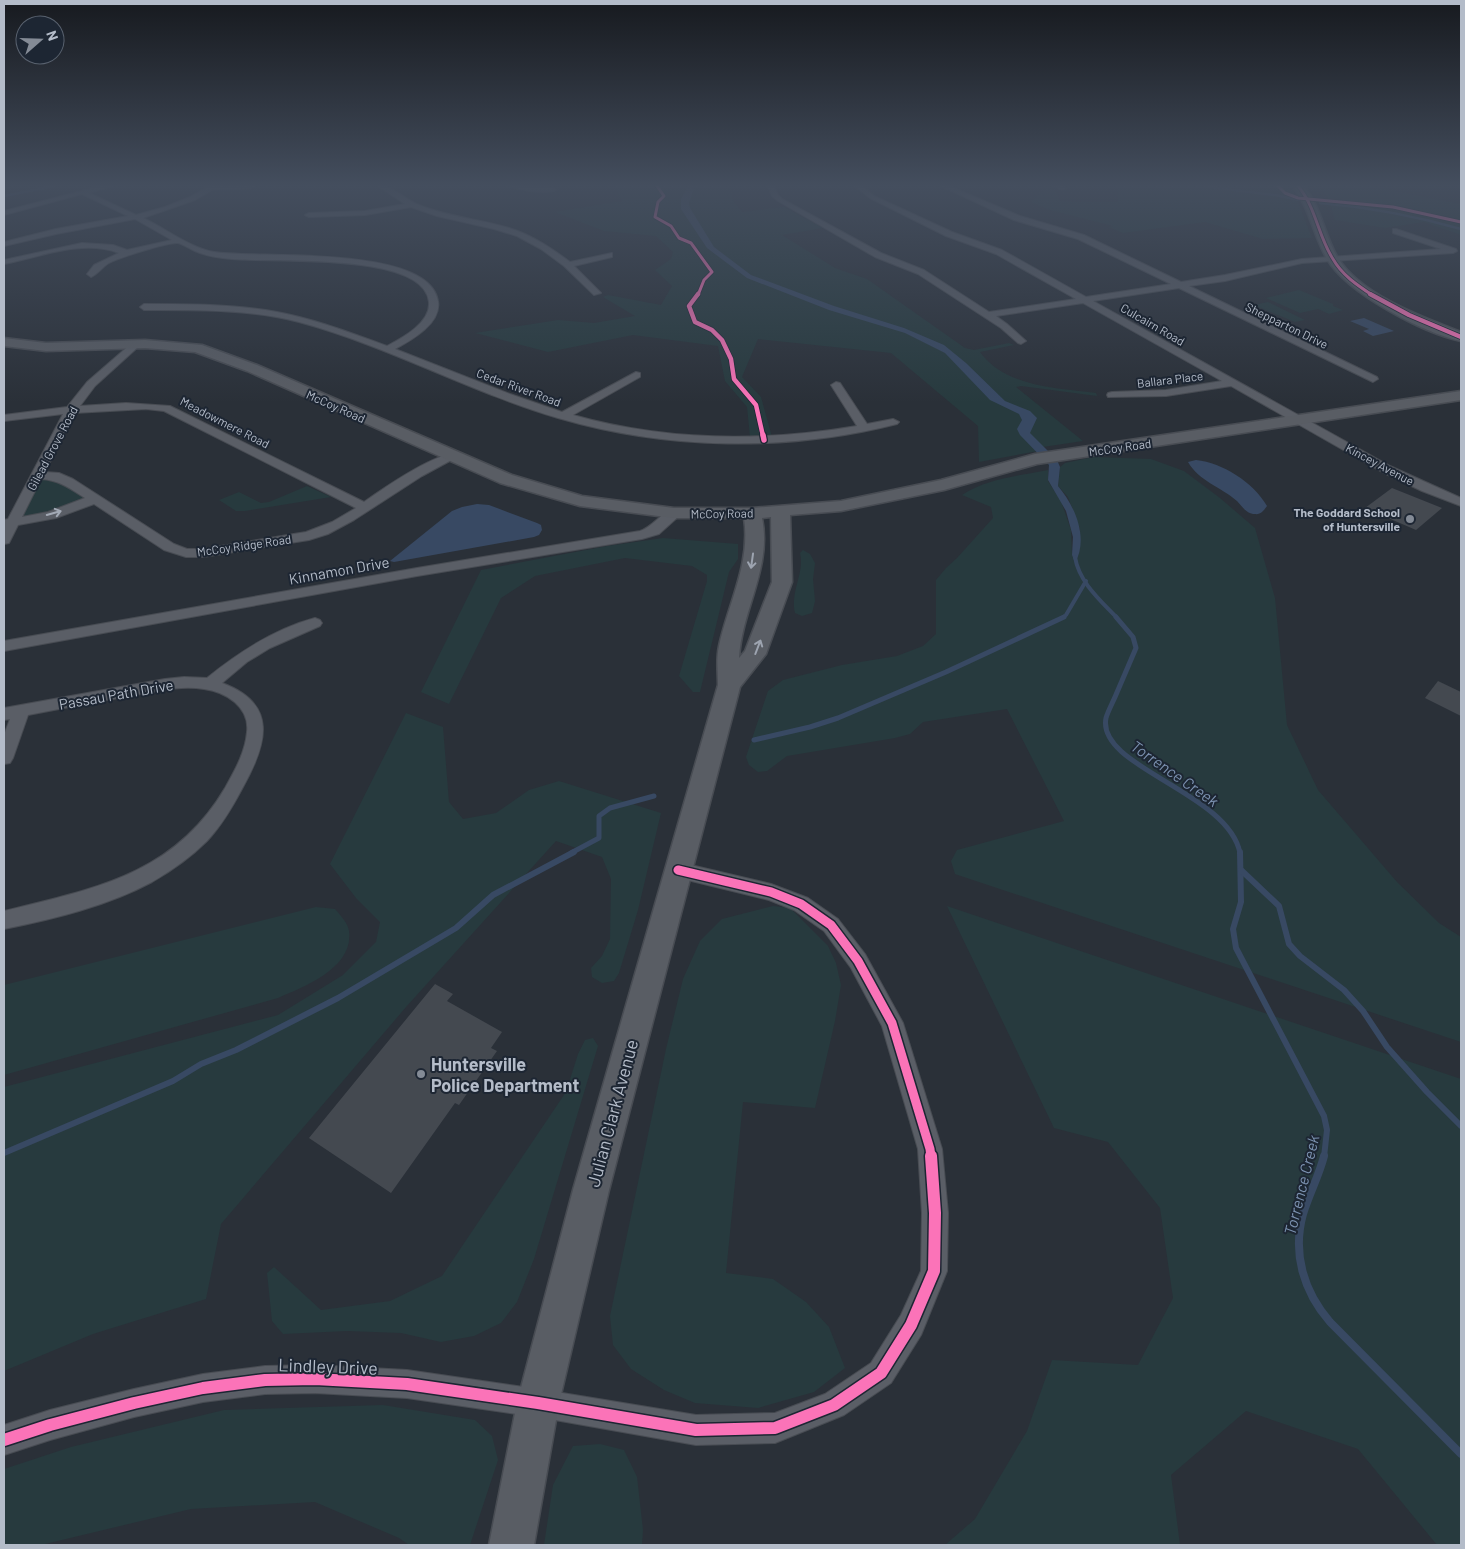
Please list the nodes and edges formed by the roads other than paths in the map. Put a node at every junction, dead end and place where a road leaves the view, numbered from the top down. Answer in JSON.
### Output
{"nodes":[{"id":1,"x":18,"y":258,"type":"edge"},
{"id":2,"x":114,"y":258,"type":"edge"},
{"id":3,"x":241,"y":258,"type":"edge"},
{"id":4,"x":300,"y":258,"type":"edge"},
{"id":5,"x":322,"y":258,"type":"edge"},
{"id":6,"x":558,"y":258,"type":"edge"},
{"id":7,"x":599,"y":258,"type":"edge"},
{"id":8,"x":886,"y":258,"type":"edge"},
{"id":9,"x":1010,"y":258,"type":"edge"},
{"id":10,"x":1124,"y":258,"type":"edge"},
{"id":11,"x":1329,"y":258,"type":"edge"},
{"id":12,"x":1332,"y":258,"type":"edge"},
{"id":13,"x":4,"y":262,"type":"edge"},
{"id":14,"x":569,"y":265,"type":"junction"},
{"id":15,"x":91,"y":274,"type":"dead end"},
{"id":16,"x":1178,"y":285,"type":"junction"},
{"id":17,"x":597,"y":293,"type":"dead end"},
{"id":18,"x":1087,"y":301,"type":"junction"},
{"id":19,"x":144,"y":307,"type":"dead end"},
{"id":20,"x":987,"y":315,"type":"junction"},
{"id":21,"x":1461,"y":337,"type":"edge"},
{"id":22,"x":1021,"y":341,"type":"dead end"},
{"id":23,"x":4,"y":342,"type":"edge"},
{"id":24,"x":135,"y":345,"type":"junction"},
{"id":25,"x":388,"y":350,"type":"junction"},
{"id":26,"x":636,"y":376,"type":"dead end"},
{"id":27,"x":1373,"y":379,"type":"dead end"},
{"id":28,"x":1232,"y":383,"type":"junction"},
{"id":29,"x":836,"y":385,"type":"dead end"},
{"id":30,"x":1112,"y":396,"type":"dead end"},
{"id":31,"x":1461,"y":396,"type":"edge"},
{"id":32,"x":70,"y":411,"type":"junction"},
{"id":33,"x":564,"y":416,"type":"junction"},
{"id":34,"x":4,"y":418,"type":"edge"},
{"id":35,"x":1301,"y":421,"type":"junction"},
{"id":36,"x":893,"y":422,"type":"dead end"},
{"id":37,"x":864,"y":428,"type":"junction"},
{"id":38,"x":451,"y":457,"type":"junction"},
{"id":39,"x":37,"y":475,"type":"junction"},
{"id":40,"x":95,"y":499,"type":"junction"},
{"id":41,"x":1461,"y":502,"type":"edge"},
{"id":42,"x":364,"y":507,"type":"junction"},
{"id":43,"x":780,"y":512,"type":"junction"},
{"id":44,"x":674,"y":513,"type":"junction"},
{"id":45,"x":752,"y":513,"type":"junction"},
{"id":46,"x":8,"y":523,"type":"edge"},
{"id":47,"x":4,"y":540,"type":"edge"},
{"id":48,"x":315,"y":623,"type":"dead end"},
{"id":49,"x":4,"y":646,"type":"edge"},
{"id":50,"x":211,"y":684,"type":"junction"},
{"id":51,"x":729,"y":686,"type":"junction"},
{"id":52,"x":12,"y":712,"type":"edge"},
{"id":53,"x":4,"y":758,"type":"edge"},
{"id":54,"x":678,"y":870,"type":"junction"},
{"id":55,"x":4,"y":920,"type":"edge"},
{"id":56,"x":538,"y":1403,"type":"junction"},
{"id":57,"x":4,"y":1440,"type":"edge"},
{"id":58,"x":511,"y":1545,"type":"edge"}],
"edges":[{"from":1,"to":13,"type":"street"},
{"from":2,"to":15,"type":"street"},
{"from":3,"to":4,"type":"street"},
{"from":5,"to":25,"type":"street"},
{"from":6,"to":14,"type":"street"},
{"from":7,"to":14,"type":"street"},
{"from":8,"to":20,"type":"street"},
{"from":9,"to":18,"type":"street","name":"Culcairn Road"},
{"from":10,"to":16,"type":"street","name":"Shepparton Drive"},
{"from":11,"to":16,"type":"street"},
{"from":12,"to":21,"type":"main road"},
{"from":14,"to":17,"type":"street"},
{"from":16,"to":18,"type":"street"},
{"from":16,"to":27,"type":"street","name":"Shepparton Drive"},
{"from":18,"to":20,"type":"street"},
{"from":18,"to":28,"type":"street","name":"Culcairn Road"},
{"from":19,"to":25,"type":"street","name":"Cedar River Road"},
{"from":20,"to":22,"type":"street"},
{"from":23,"to":24,"type":"main road","name":"McCoy Road"},
{"from":24,"to":32,"type":"street","name":"Gilead Grove Road"},
{"from":24,"to":38,"type":"main road","name":"McCoy Road"},
{"from":25,"to":33,"type":"street","name":"Cedar River Road"},
{"from":26,"to":33,"type":"street"},
{"from":28,"to":30,"type":"street","name":"Ballara Place"},
{"from":28,"to":35,"type":"street","name":"Culcairn Road"},
{"from":29,"to":37,"type":"street"},
{"from":31,"to":35,"type":"main road","name":"McCoy Road"},
{"from":32,"to":34,"type":"street","name":"Meadowmere Road"},
{"from":32,"to":39,"type":"street","name":"Gilead Grove Road"},
{"from":32,"to":42,"type":"street","name":"Meadowmere Road"},
{"from":33,"to":37,"type":"street","name":"Cedar River Road"},
{"from":35,"to":41,"type":"street","name":"Kincey Avenue"},
{"from":35,"to":43,"type":"main road","name":"McCoy Road"},
{"from":36,"to":37,"type":"street","name":"Cedar River Road"},
{"from":38,"to":42,"type":"street","name":"McCoy Ridge Road"},
{"from":38,"to":44,"type":"main road","name":"McCoy Road"},
{"from":39,"to":40,"type":"street","name":"McCoy Ridge Road"},
{"from":39,"to":46,"type":"street","name":"Gilead Grove Road"},
{"from":40,"to":42,"type":"street","name":"McCoy Ridge Road"},
{"from":46,"to":40,"type":"street","one_way":true},
{"from":43,"to":45,"type":"main road","name":"McCoy Road"},
{"from":51,"to":43,"type":"main road","name":"Julian Clark Avenue","one_way":true},
{"from":44,"to":45,"type":"main road","name":"McCoy Road"},
{"from":44,"to":49,"type":"street","name":"Kinnamon Drive"},
{"from":45,"to":51,"type":"main road","name":"Julian Clark Avenue","one_way":true},
{"from":46,"to":47,"type":"street","name":"Gilead Grove Road"},
{"from":48,"to":50,"type":"street"},
{"from":50,"to":52,"type":"street","name":"Passau Path Drive"},
{"from":50,"to":55,"type":"street","name":"Passau Path Drive"},
{"from":51,"to":54,"type":"main road","name":"Julian Clark Avenue"},
{"from":52,"to":53,"type":"street"},
{"from":54,"to":56,"type":"main road","name":"Julian Clark Avenue"},
{"from":54,"to":56,"type":"street","name":"Lindley Drive"},
{"from":56,"to":57,"type":"street","name":"Lindley Drive"},
{"from":56,"to":58,"type":"main road","name":"Julian Clark Avenue"}]}
